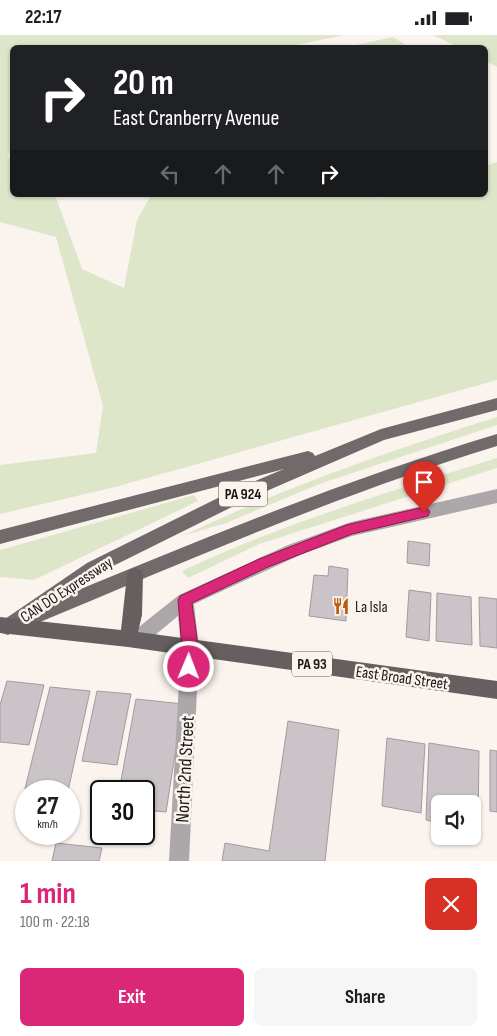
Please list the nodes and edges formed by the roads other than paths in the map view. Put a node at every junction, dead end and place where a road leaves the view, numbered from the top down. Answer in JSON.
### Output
{"nodes":[{"id":1,"x":497,"y":404,"type":"edge"},
{"id":2,"x":381,"y":435,"type":"junction"},
{"id":3,"x":497,"y":440,"type":"edge"},
{"id":4,"x":497,"y":496,"type":"edge"},
{"id":5,"x":0,"y":537,"type":"edge"},
{"id":6,"x":134,"y":575,"type":"junction"},
{"id":7,"x":185,"y":600,"type":"junction"},
{"id":8,"x":4,"y":626,"type":"edge"},
{"id":9,"x":132,"y":639,"type":"junction"},
{"id":10,"x":190,"y":647,"type":"junction"},
{"id":11,"x":497,"y":690,"type":"edge"},
{"id":12,"x":179,"y":861,"type":"edge"}],
"edges":[{"from":1,"to":2,"type":"main road","name":"CAN DO Expressway","number":"PA 924"},
{"from":2,"to":5,"type":"main road"},
{"from":2,"to":8,"type":"main road","name":"CAN DO Expressway","number":"PA 924"},
{"from":3,"to":6,"type":"main road","name":"CAN DO Expressway","number":"PA 924"},
{"from":4,"to":7,"type":"street"},
{"from":6,"to":8,"type":"main road","name":"CAN DO Expressway"},
{"from":6,"to":9,"type":"highway"},
{"from":7,"to":9,"type":"street"},
{"from":7,"to":10,"type":"street","name":"North 2nd Street"},
{"from":8,"to":9,"type":"highway","name":"East Broad Street","number":"PA 93"},
{"from":9,"to":10,"type":"highway","name":"East Broad Street","number":"PA 93"},
{"from":10,"to":11,"type":"highway","name":"East Broad Street","number":"PA 93"},
{"from":10,"to":12,"type":"street","name":"North 2nd Street"}]}
